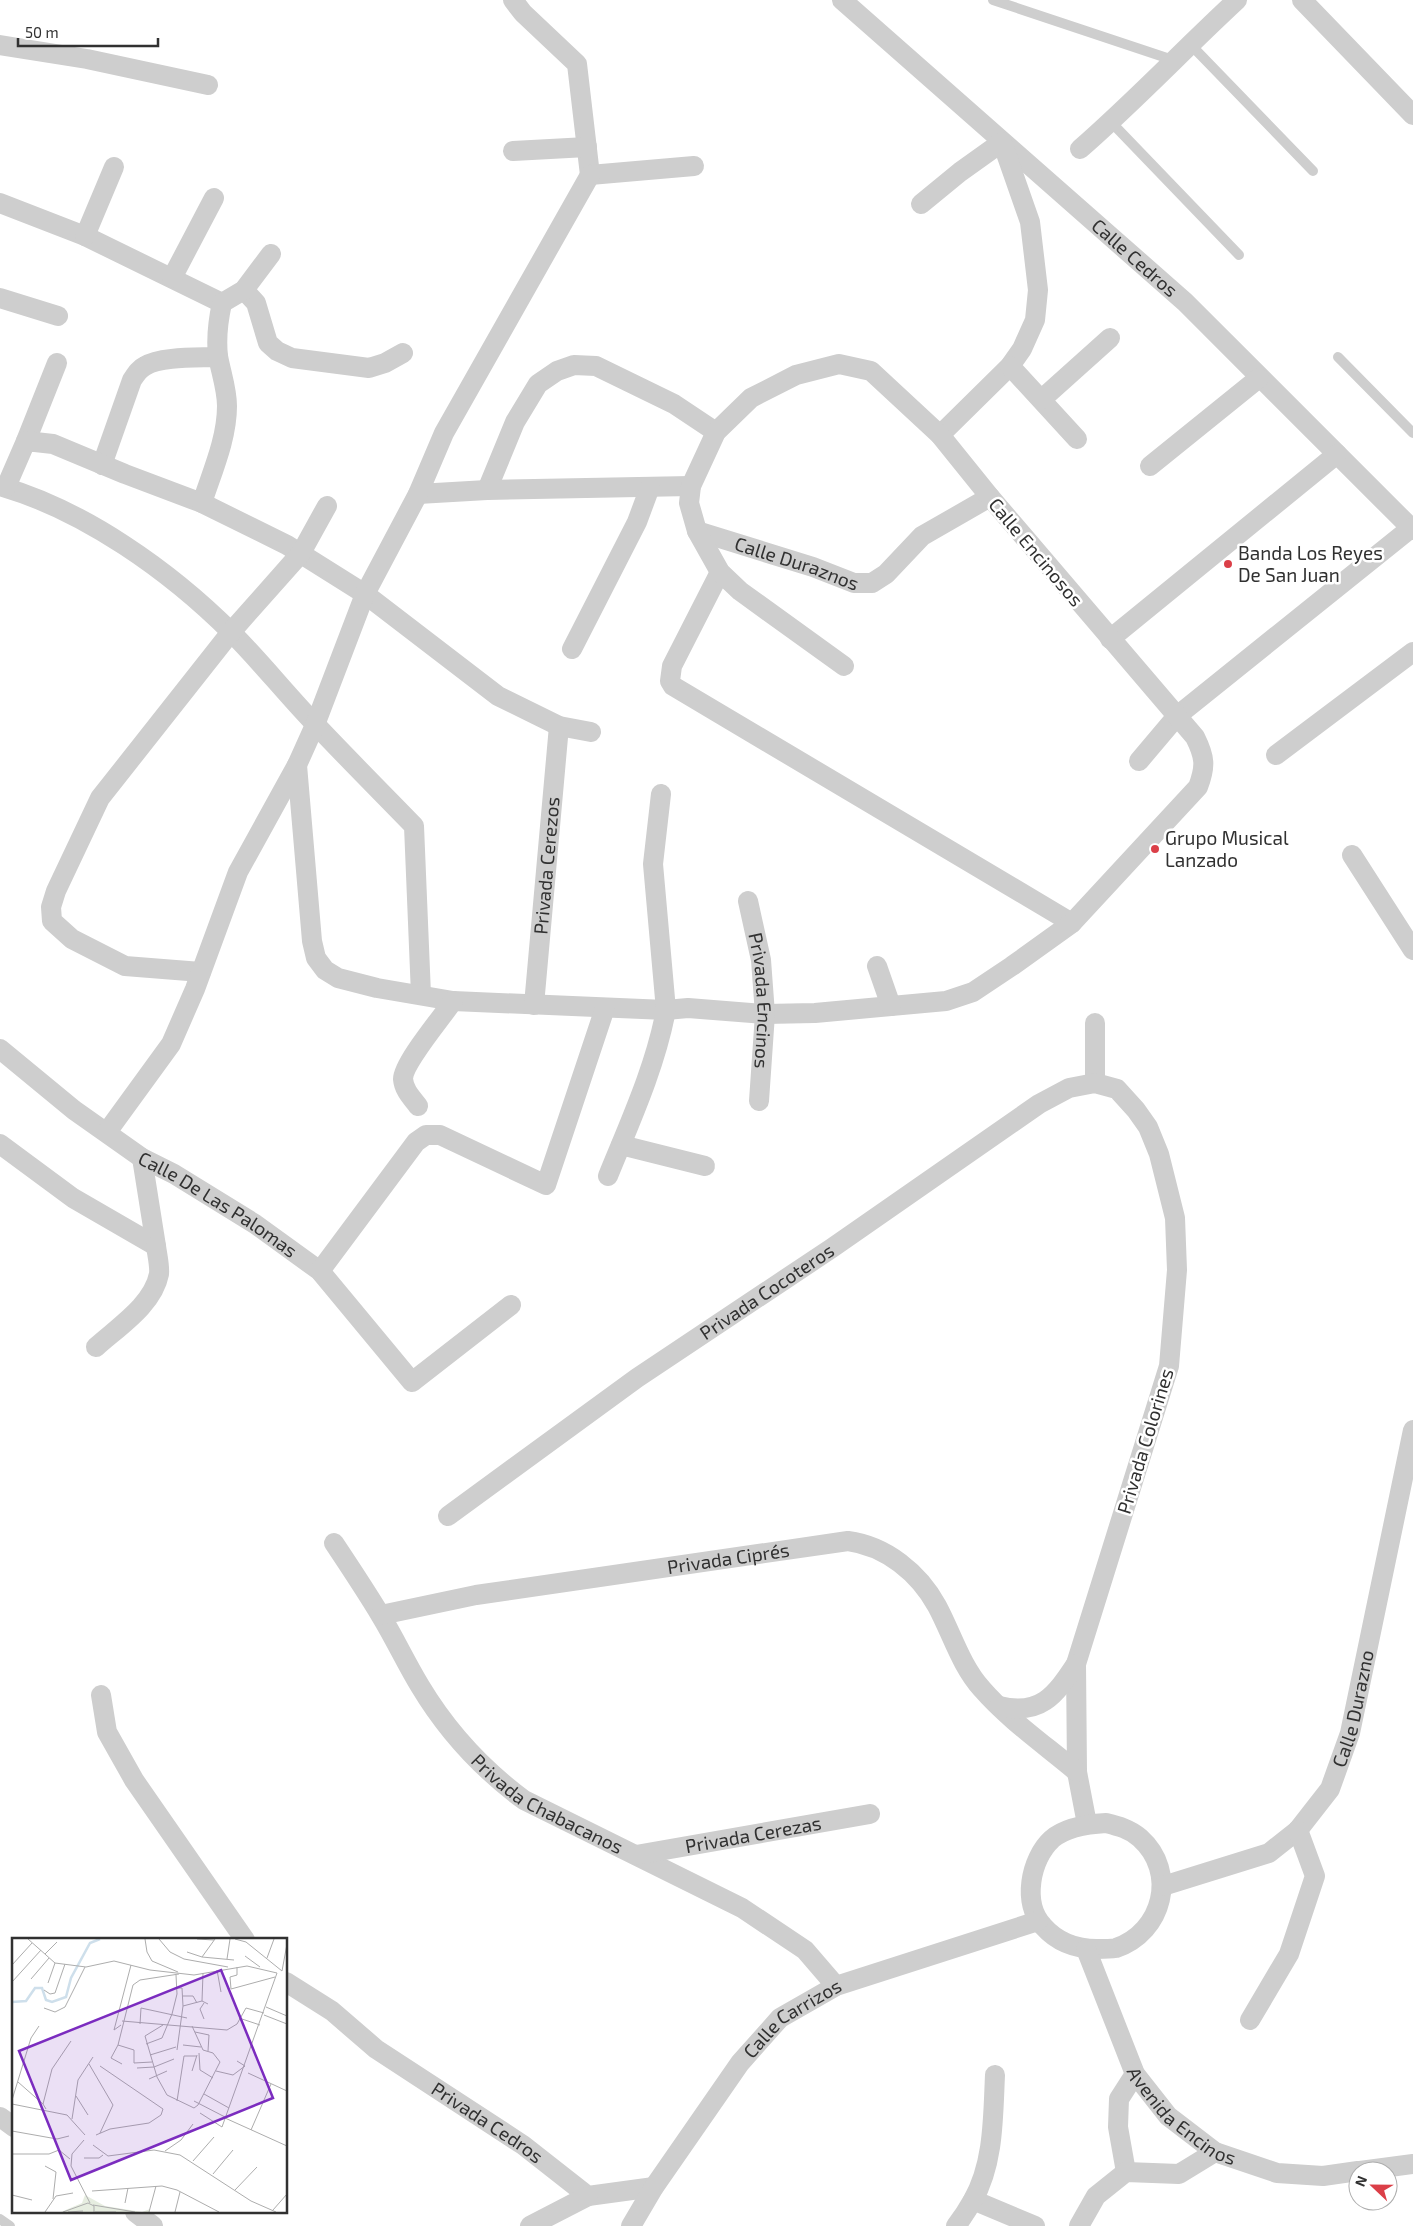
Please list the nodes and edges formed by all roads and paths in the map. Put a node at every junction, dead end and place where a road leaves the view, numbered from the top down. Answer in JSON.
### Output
{"nodes":[{"id":1,"x":842,"y":0,"type":"edge"},
{"id":2,"x":992,"y":0,"type":"edge"},
{"id":3,"x":1237,"y":0,"type":"edge"},
{"id":4,"x":1302,"y":0,"type":"edge"},
{"id":5,"x":524,"y":4,"type":"edge"},
{"id":6,"x":1190,"y":44,"type":"junction"},
{"id":7,"x":0,"y":45,"type":"edge"},
{"id":8,"x":1173,"y":60,"type":"junction"},
{"id":9,"x":208,"y":85,"type":"dead end"},
{"id":10,"x":1413,"y":116,"type":"edge"},
{"id":11,"x":1112,"y":122,"type":"junction"},
{"id":12,"x":1002,"y":142,"type":"junction"},
{"id":13,"x":586,"y":147,"type":"junction"},
{"id":14,"x":1080,"y":149,"type":"dead end"},
{"id":15,"x":513,"y":151,"type":"dead end"},
{"id":16,"x":694,"y":166,"type":"dead end"},
{"id":17,"x":114,"y":167,"type":"dead end"},
{"id":18,"x":1313,"y":171,"type":"dead end"},
{"id":19,"x":590,"y":175,"type":"junction"},
{"id":20,"x":214,"y":198,"type":"dead end"},
{"id":21,"x":0,"y":203,"type":"edge"},
{"id":22,"x":921,"y":204,"type":"dead end"},
{"id":23,"x":84,"y":236,"type":"junction"},
{"id":24,"x":271,"y":254,"type":"dead end"},
{"id":25,"x":1239,"y":255,"type":"dead end"},
{"id":26,"x":172,"y":278,"type":"junction"},
{"id":27,"x":244,"y":290,"type":"junction"},
{"id":28,"x":0,"y":298,"type":"edge"},
{"id":29,"x":222,"y":303,"type":"junction"},
{"id":30,"x":58,"y":316,"type":"dead end"},
{"id":31,"x":1110,"y":338,"type":"dead end"},
{"id":32,"x":402,"y":353,"type":"dead end"},
{"id":33,"x":218,"y":357,"type":"junction"},
{"id":34,"x":1338,"y":357,"type":"dead end"},
{"id":35,"x":57,"y":364,"type":"dead end"},
{"id":36,"x":1010,"y":366,"type":"junction"},
{"id":37,"x":1259,"y":378,"type":"junction"},
{"id":38,"x":1042,"y":399,"type":"junction"},
{"id":39,"x":716,"y":432,"type":"junction"},
{"id":40,"x":1413,"y":433,"type":"edge"},
{"id":41,"x":940,"y":435,"type":"junction"},
{"id":42,"x":1077,"y":439,"type":"dead end"},
{"id":43,"x":26,"y":440,"type":"junction"},
{"id":44,"x":1337,"y":454,"type":"junction"},
{"id":45,"x":102,"y":465,"type":"junction"},
{"id":46,"x":1150,"y":466,"type":"dead end"},
{"id":47,"x":3,"y":486,"type":"edge"},
{"id":48,"x":691,"y":486,"type":"junction"},
{"id":49,"x":650,"y":487,"type":"junction"},
{"id":50,"x":487,"y":490,"type":"junction"},
{"id":51,"x":418,"y":494,"type":"junction"},
{"id":52,"x":990,"y":497,"type":"junction"},
{"id":53,"x":202,"y":502,"type":"junction"},
{"id":54,"x":327,"y":506,"type":"dead end"},
{"id":55,"x":1412,"y":529,"type":"edge"},
{"id":56,"x":697,"y":531,"type":"junction"},
{"id":57,"x":301,"y":553,"type":"junction"},
{"id":58,"x":720,"y":572,"type":"junction"},
{"id":59,"x":365,"y":594,"type":"junction"},
{"id":60,"x":232,"y":632,"type":"junction"},
{"id":61,"x":1110,"y":639,"type":"junction"},
{"id":62,"x":572,"y":649,"type":"dead end"},
{"id":63,"x":1413,"y":652,"type":"edge"},
{"id":64,"x":844,"y":666,"type":"dead end"},
{"id":65,"x":1177,"y":716,"type":"junction"},
{"id":66,"x":315,"y":725,"type":"junction"},
{"id":67,"x":559,"y":726,"type":"junction"},
{"id":68,"x":592,"y":732,"type":"dead end"},
{"id":69,"x":1276,"y":755,"type":"dead end"},
{"id":70,"x":1139,"y":761,"type":"dead end"},
{"id":71,"x":297,"y":765,"type":"junction"},
{"id":72,"x":661,"y":794,"type":"dead end"},
{"id":73,"x":1352,"y":855,"type":"dead end"},
{"id":74,"x":748,"y":901,"type":"dead end"},
{"id":75,"x":1072,"y":922,"type":"junction"},
{"id":76,"x":1413,"y":950,"type":"edge"},
{"id":77,"x":877,"y":966,"type":"dead end"},
{"id":78,"x":201,"y":972,"type":"junction"},
{"id":79,"x":421,"y":995,"type":"junction"},
{"id":80,"x":454,"y":1001,"type":"junction"},
{"id":81,"x":534,"y":1006,"type":"junction"},
{"id":82,"x":891,"y":1006,"type":"junction"},
{"id":83,"x":605,"y":1008,"type":"junction"},
{"id":84,"x":666,"y":1010,"type":"junction"},
{"id":85,"x":765,"y":1014,"type":"junction"},
{"id":86,"x":1095,"y":1023,"type":"dead end"},
{"id":87,"x":0,"y":1049,"type":"edge"},
{"id":88,"x":1094,"y":1083,"type":"junction"},
{"id":89,"x":760,"y":1102,"type":"dead end"},
{"id":90,"x":418,"y":1106,"type":"dead end"},
{"id":91,"x":107,"y":1132,"type":"junction"},
{"id":92,"x":0,"y":1144,"type":"edge"},
{"id":93,"x":621,"y":1145,"type":"junction"},
{"id":94,"x":142,"y":1158,"type":"junction"},
{"id":95,"x":705,"y":1166,"type":"dead end"},
{"id":96,"x":608,"y":1176,"type":"dead end"},
{"id":97,"x":156,"y":1246,"type":"junction"},
{"id":98,"x":320,"y":1271,"type":"junction"},
{"id":99,"x":511,"y":1305,"type":"dead end"},
{"id":100,"x":96,"y":1347,"type":"dead end"},
{"id":101,"x":1413,"y":1430,"type":"edge"},
{"id":102,"x":448,"y":1516,"type":"dead end"},
{"id":103,"x":334,"y":1543,"type":"dead end"},
{"id":104,"x":381,"y":1616,"type":"junction"},
{"id":105,"x":1076,"y":1664,"type":"junction"},
{"id":106,"x":101,"y":1695,"type":"dead end"},
{"id":107,"x":999,"y":1706,"type":"junction"},
{"id":108,"x":1077,"y":1772,"type":"junction"},
{"id":109,"x":870,"y":1814,"type":"dead end"},
{"id":110,"x":1087,"y":1824,"type":"junction"},
{"id":111,"x":1298,"y":1830,"type":"junction"},
{"id":112,"x":636,"y":1855,"type":"junction"},
{"id":113,"x":1163,"y":1886,"type":"junction"},
{"id":114,"x":1038,"y":1921,"type":"junction"},
{"id":115,"x":244,"y":1938,"type":"edge"},
{"id":116,"x":1086,"y":1949,"type":"junction"},
{"id":117,"x":288,"y":1983,"type":"edge"},
{"id":118,"x":836,"y":1986,"type":"junction"},
{"id":119,"x":1250,"y":2020,"type":"dead end"},
{"id":120,"x":1135,"y":2074,"type":"junction"},
{"id":121,"x":995,"y":2075,"type":"dead end"},
{"id":122,"x":0,"y":2117,"type":"edge"},
{"id":123,"x":12,"y":2126,"type":"edge"},
{"id":124,"x":1215,"y":2152,"type":"junction"},
{"id":125,"x":1413,"y":2164,"type":"edge"},
{"id":126,"x":1398,"y":2166,"type":"edge"},
{"id":127,"x":1126,"y":2172,"type":"junction"},
{"id":128,"x":1348,"y":2173,"type":"edge"},
{"id":129,"x":654,"y":2187,"type":"junction"},
{"id":130,"x":588,"y":2196,"type":"junction"},
{"id":131,"x":974,"y":2200,"type":"junction"},
{"id":132,"x":138,"y":2214,"type":"edge"},
{"id":133,"x":0,"y":2219,"type":"edge"},
{"id":134,"x":10,"y":2226,"type":"edge"},
{"id":135,"x":153,"y":2226,"type":"edge"},
{"id":136,"x":530,"y":2226,"type":"edge"},
{"id":137,"x":631,"y":2226,"type":"edge"},
{"id":138,"x":956,"y":2226,"type":"edge"},
{"id":139,"x":1035,"y":2226,"type":"edge"},
{"id":140,"x":1079,"y":2226,"type":"edge"}],
"edges":[{"from":1,"to":12,"type":"street","name":"Calle Cedros"},
{"from":2,"to":8,"type":"lane"},
{"from":3,"to":6,"type":"street"},
{"from":4,"to":10,"type":"street"},
{"from":5,"to":13,"type":"street"},
{"from":6,"to":8,"type":"street"},
{"from":6,"to":18,"type":"lane"},
{"from":7,"to":9,"type":"street"},
{"from":8,"to":11,"type":"street"},
{"from":11,"to":14,"type":"street"},
{"from":11,"to":25,"type":"lane"},
{"from":12,"to":22,"type":"street"},
{"from":12,"to":36,"type":"street"},
{"from":12,"to":37,"type":"street","name":"Calle Cedros"},
{"from":13,"to":15,"type":"street"},
{"from":13,"to":19,"type":"street"},
{"from":16,"to":19,"type":"street"},
{"from":17,"to":23,"type":"street"},
{"from":19,"to":51,"type":"street"},
{"from":20,"to":26,"type":"street"},
{"from":21,"to":23,"type":"street"},
{"from":23,"to":26,"type":"street"},
{"from":24,"to":27,"type":"street"},
{"from":26,"to":29,"type":"street"},
{"from":27,"to":29,"type":"street"},
{"from":27,"to":32,"type":"street"},
{"from":28,"to":30,"type":"street"},
{"from":29,"to":33,"type":"street"},
{"from":31,"to":38,"type":"street"},
{"from":33,"to":45,"type":"street"},
{"from":33,"to":53,"type":"street"},
{"from":34,"to":40,"type":"lane"},
{"from":35,"to":43,"type":"street"},
{"from":36,"to":38,"type":"street"},
{"from":36,"to":41,"type":"street"},
{"from":37,"to":44,"type":"street","name":"Calle Cedros"},
{"from":37,"to":46,"type":"street"},
{"from":38,"to":42,"type":"street"},
{"from":39,"to":41,"type":"street","name":"Calle Encinosos"},
{"from":39,"to":48,"type":"street","name":"Calle Encinosos"},
{"from":39,"to":50,"type":"street"},
{"from":41,"to":52,"type":"street","name":"Calle Encinosos"},
{"from":43,"to":45,"type":"street"},
{"from":43,"to":47,"type":"street"},
{"from":44,"to":55,"type":"street","name":"Calle Cedros"},
{"from":44,"to":61,"type":"street"},
{"from":45,"to":53,"type":"street"},
{"from":47,"to":60,"type":"street"},
{"from":48,"to":49,"type":"street"},
{"from":48,"to":56,"type":"street"},
{"from":49,"to":50,"type":"street"},
{"from":49,"to":62,"type":"street"},
{"from":50,"to":51,"type":"street"},
{"from":51,"to":59,"type":"street"},
{"from":52,"to":56,"type":"street","name":"Calle Duraznos"},
{"from":52,"to":61,"type":"street","name":"Calle Encinosos"},
{"from":53,"to":57,"type":"street"},
{"from":54,"to":57,"type":"street"},
{"from":55,"to":65,"type":"street"},
{"from":56,"to":58,"type":"street"},
{"from":57,"to":59,"type":"street"},
{"from":57,"to":60,"type":"street"},
{"from":58,"to":64,"type":"street"},
{"from":58,"to":75,"type":"street"},
{"from":59,"to":66,"type":"street"},
{"from":59,"to":67,"type":"street"},
{"from":60,"to":66,"type":"street"},
{"from":60,"to":78,"type":"street"},
{"from":61,"to":65,"type":"street","name":"Calle Encinosos"},
{"from":63,"to":69,"type":"street"},
{"from":65,"to":70,"type":"street"},
{"from":65,"to":75,"type":"street","name":"Calle Encinosos"},
{"from":66,"to":71,"type":"street"},
{"from":66,"to":79,"type":"street"},
{"from":67,"to":68,"type":"street"},
{"from":67,"to":81,"type":"street","name":"Privada Cerezos"},
{"from":71,"to":78,"type":"street"},
{"from":71,"to":79,"type":"street","name":"Calle Encinosos"},
{"from":72,"to":84,"type":"street"},
{"from":73,"to":76,"type":"street"},
{"from":74,"to":85,"type":"street","name":"Privada Encinos"},
{"from":75,"to":82,"type":"street","name":"Calle Encinosos"},
{"from":77,"to":82,"type":"street"},
{"from":78,"to":91,"type":"street"},
{"from":79,"to":80,"type":"street","name":"Calle Encinosos"},
{"from":80,"to":81,"type":"street","name":"Calle Encinosos"},
{"from":80,"to":90,"type":"street"},
{"from":81,"to":83,"type":"street","name":"Calle Encinosos"},
{"from":82,"to":85,"type":"street","name":"Calle Encinosos"},
{"from":83,"to":84,"type":"street","name":"Calle Encinosos"},
{"from":83,"to":98,"type":"street"},
{"from":84,"to":85,"type":"street","name":"Calle Encinosos"},
{"from":84,"to":93,"type":"street"},
{"from":85,"to":89,"type":"street","name":"Privada Encinos"},
{"from":86,"to":88,"type":"street"},
{"from":87,"to":91,"type":"street","name":"Calle De Las Palomas"},
{"from":88,"to":102,"type":"street","name":"Privada Cocoteros"},
{"from":88,"to":105,"type":"street","name":"Privada Colorines"},
{"from":91,"to":94,"type":"street","name":"Calle De Las Palomas"},
{"from":92,"to":97,"type":"street"},
{"from":93,"to":95,"type":"street"},
{"from":93,"to":96,"type":"street"},
{"from":94,"to":97,"type":"street"},
{"from":94,"to":98,"type":"street","name":"Calle De Las Palomas"},
{"from":97,"to":100,"type":"street"},
{"from":98,"to":99,"type":"street","name":"Calle De Las Palomas"},
{"from":101,"to":111,"type":"street","name":"Calle Durazno"},
{"from":103,"to":104,"type":"street","name":"Privada Chabacanos"},
{"from":104,"to":107,"type":"street","name":"Privada Ciprés"},
{"from":104,"to":112,"type":"street","name":"Privada Chabacanos"},
{"from":105,"to":107,"type":"street"},
{"from":105,"to":108,"type":"street","name":"Privada Colorines"},
{"from":106,"to":115,"type":"street"},
{"from":107,"to":108,"type":"street","name":"Privada Ciprés"},
{"from":108,"to":110,"type":"street","name":"Privada Colorines"},
{"from":109,"to":112,"type":"street","name":"Privada Cerezas"},
{"from":110,"to":113,"type":"street"},
{"from":110,"to":114,"type":"street"},
{"from":111,"to":113,"type":"street","name":"Calle Durazno"},
{"from":111,"to":119,"type":"street"},
{"from":112,"to":118,"type":"street","name":"Privada Chabacanos"},
{"from":113,"to":116,"type":"street"},
{"from":114,"to":116,"type":"street"},
{"from":114,"to":118,"type":"street","name":"Calle Carrizos"},
{"from":116,"to":120,"type":"street","name":"Avenida Encinos"},
{"from":117,"to":130,"type":"street","name":"Privada Cedros"},
{"from":118,"to":129,"type":"street","name":"Calle Carrizos"},
{"from":120,"to":124,"type":"street","name":"Avenida Encinos"},
{"from":120,"to":127,"type":"street"},
{"from":121,"to":131,"type":"street"},
{"from":122,"to":123,"type":"street"},
{"from":124,"to":127,"type":"street"},
{"from":124,"to":128,"type":"street","name":"Avenida Encinos"},
{"from":125,"to":126,"type":"street","name":"Avenida Encinos"},
{"from":127,"to":140,"type":"street"},
{"from":129,"to":130,"type":"street"},
{"from":129,"to":137,"type":"street","name":"Calle Carrizos"},
{"from":130,"to":136,"type":"street"},
{"from":131,"to":138,"type":"street"},
{"from":131,"to":139,"type":"street"},
{"from":132,"to":135,"type":"street"},
{"from":133,"to":134,"type":"lane"}]}
